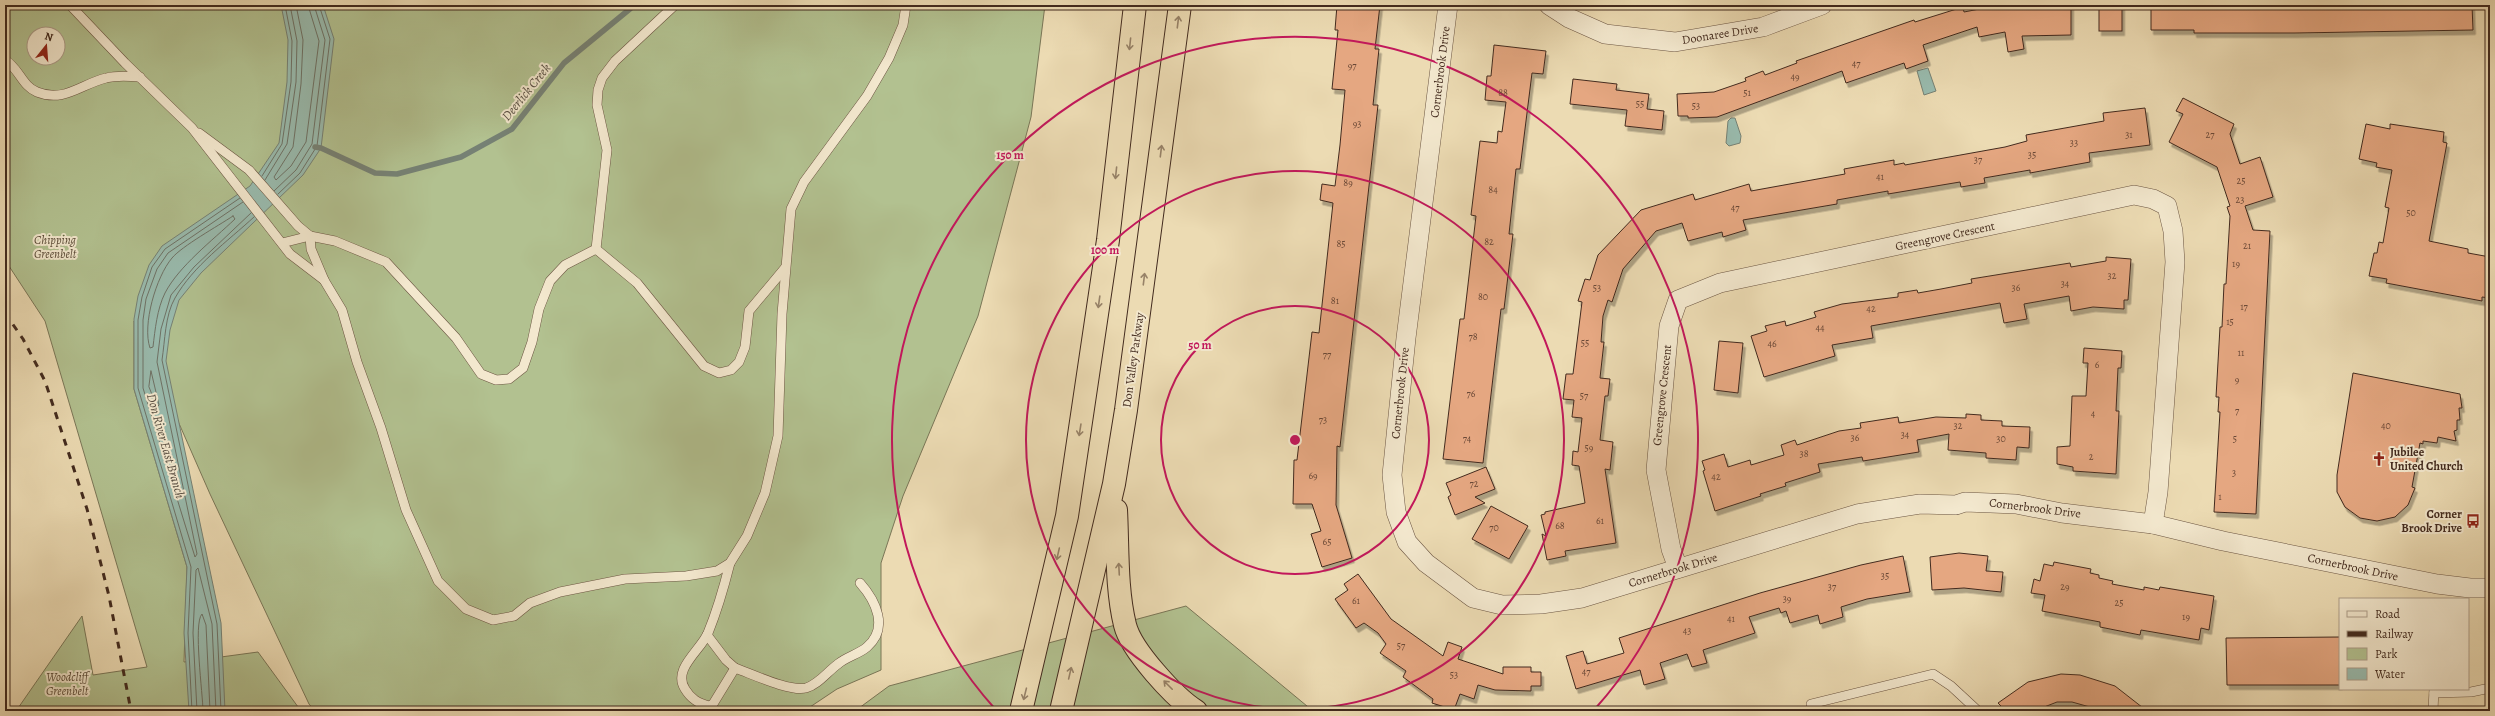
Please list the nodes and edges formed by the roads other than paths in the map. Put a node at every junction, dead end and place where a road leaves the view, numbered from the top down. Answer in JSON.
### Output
{"nodes":[{"id":1,"x":70,"y":5,"type":"edge"},
{"id":2,"x":675,"y":5,"type":"edge"},
{"id":3,"x":906,"y":5,"type":"edge"},
{"id":4,"x":1135,"y":5,"type":"edge"},
{"id":5,"x":1180,"y":5,"type":"edge"},
{"id":6,"x":1448,"y":5,"type":"edge"},
{"id":7,"x":1549,"y":5,"type":"edge"},
{"id":8,"x":1822,"y":5,"type":"edge"},
{"id":9,"x":5,"y":60,"type":"edge"},
{"id":10,"x":140,"y":77,"type":"junction"},
{"id":11,"x":192,"y":128,"type":"junction"},
{"id":12,"x":310,"y":236,"type":"junction"},
{"id":13,"x":279,"y":240,"type":"junction"},
{"id":14,"x":596,"y":249,"type":"junction"},
{"id":15,"x":785,"y":268,"type":"junction"},
{"id":16,"x":324,"y":280,"type":"junction"},
{"id":17,"x":1114,"y":484,"type":"junction"},
{"id":18,"x":2153,"y":524,"type":"junction"},
{"id":19,"x":730,"y":563,"type":"junction"},
{"id":20,"x":1678,"y":568,"type":"junction"},
{"id":21,"x":860,"y":583,"type":"dead end"},
{"id":22,"x":2490,"y":588,"type":"edge"},
{"id":23,"x":707,"y":635,"type":"junction"},
{"id":24,"x":735,"y":668,"type":"junction"},
{"id":25,"x":2490,"y":688,"type":"edge"},
{"id":26,"x":2434,"y":691,"type":"edge"},
{"id":27,"x":1811,"y":704,"type":"dead end"},
{"id":28,"x":1021,"y":711,"type":"edge"},
{"id":29,"x":1062,"y":711,"type":"edge"},
{"id":30,"x":1196,"y":711,"type":"edge"},
{"id":31,"x":1978,"y":711,"type":"edge"},
{"id":32,"x":2433,"y":711,"type":"edge"}],
"edges":[{"from":1,"to":10,"type":"lane"},
{"from":2,"to":14,"type":"lane"},
{"from":3,"to":15,"type":"lane"},
{"from":4,"to":28,"type":"highway","one_way":true},
{"from":17,"to":5,"type":"highway","name":"Don Valley Parkway","one_way":true},
{"from":6,"to":20,"type":"street","name":"Cornerbrook Drive"},
{"from":7,"to":8,"type":"street","name":"Doonaree Drive"},
{"from":9,"to":10,"type":"lane"},
{"from":10,"to":11,"type":"lane"},
{"from":11,"to":12,"type":"lane"},
{"from":11,"to":13,"type":"lane"},
{"from":12,"to":13,"type":"lane"},
{"from":12,"to":14,"type":"lane"},
{"from":12,"to":16,"type":"lane"},
{"from":13,"to":16,"type":"lane"},
{"from":14,"to":15,"type":"lane"},
{"from":15,"to":19,"type":"lane"},
{"from":16,"to":19,"type":"lane"},
{"from":29,"to":17,"type":"highway","name":"Don Valley Parkway","one_way":true},
{"from":30,"to":17,"type":"highway","one_way":true},
{"from":18,"to":20,"type":"street","name":"Cornerbrook Drive"},
{"from":18,"to":20,"type":"street","name":"Greengrove Crescent"},
{"from":18,"to":22,"type":"street","name":"Cornerbrook Drive"},
{"from":19,"to":23,"type":"lane"},
{"from":21,"to":24,"type":"lane"},
{"from":23,"to":24,"type":"lane"},
{"from":23,"to":24,"type":"lane"},
{"from":25,"to":26,"type":"lane"},
{"from":26,"to":32,"type":"lane"},
{"from":27,"to":31,"type":"lane"}]}
